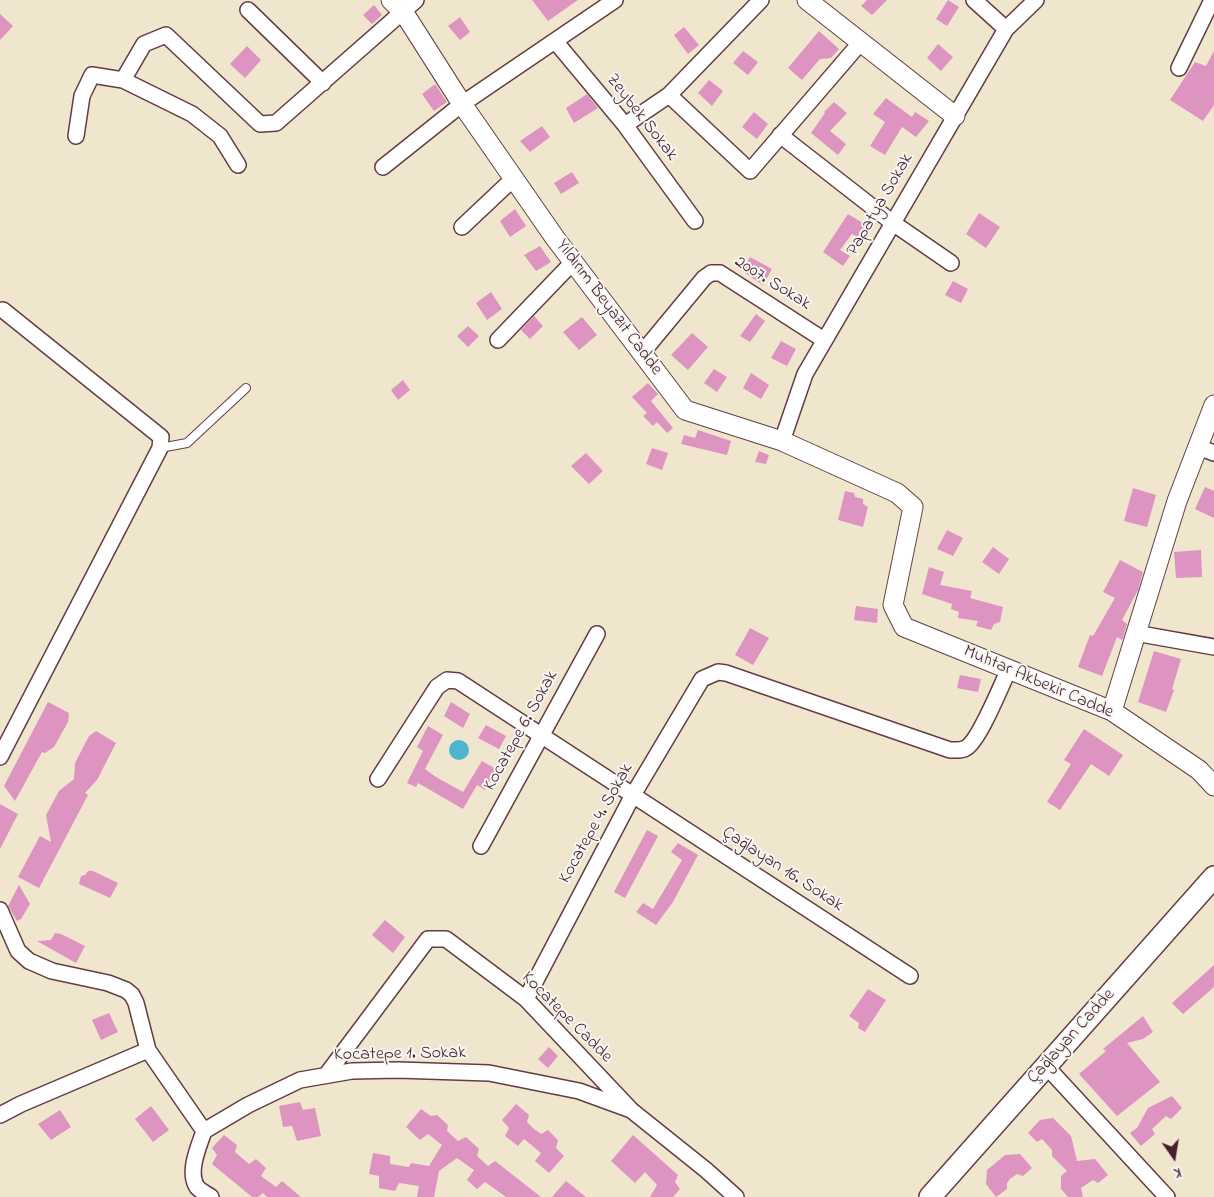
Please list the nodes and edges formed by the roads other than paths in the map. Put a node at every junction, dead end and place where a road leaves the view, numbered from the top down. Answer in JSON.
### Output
{"nodes":[{"id":1,"x":761,"y":0,"type":"edge"},
{"id":2,"x":808,"y":0,"type":"edge"},
{"id":3,"x":974,"y":0,"type":"edge"},
{"id":4,"x":1036,"y":0,"type":"edge"},
{"id":5,"x":1212,"y":0,"type":"edge"},
{"id":6,"x":608,"y":2,"type":"edge"},
{"id":7,"x":404,"y":4,"type":"edge"},
{"id":8,"x":248,"y":10,"type":"dead end"},
{"id":9,"x":1006,"y":29,"type":"junction"},
{"id":10,"x":555,"y":41,"type":"junction"},
{"id":11,"x":861,"y":42,"type":"junction"},
{"id":12,"x":1178,"y":68,"type":"dead end"},
{"id":13,"x":123,"y":80,"type":"junction"},
{"id":14,"x":323,"y":83,"type":"junction"},
{"id":15,"x":668,"y":95,"type":"junction"},
{"id":16,"x":462,"y":104,"type":"junction"},
{"id":17,"x":955,"y":116,"type":"junction"},
{"id":18,"x":625,"y":125,"type":"junction"},
{"id":19,"x":780,"y":135,"type":"junction"},
{"id":20,"x":76,"y":136,"type":"dead end"},
{"id":21,"x":238,"y":166,"type":"dead end"},
{"id":22,"x":383,"y":168,"type":"dead end"},
{"id":23,"x":514,"y":178,"type":"junction"},
{"id":24,"x":695,"y":221,"type":"dead end"},
{"id":25,"x":892,"y":223,"type":"junction"},
{"id":26,"x":462,"y":227,"type":"dead end"},
{"id":27,"x":573,"y":262,"type":"junction"},
{"id":28,"x":951,"y":263,"type":"dead end"},
{"id":29,"x":3,"y":310,"type":"dead end"},
{"id":30,"x":498,"y":340,"type":"dead end"},
{"id":31,"x":824,"y":340,"type":"junction"},
{"id":32,"x":642,"y":353,"type":"junction"},
{"id":33,"x":246,"y":388,"type":"dead end"},
{"id":34,"x":1214,"y":405,"type":"edge"},
{"id":35,"x":782,"y":442,"type":"junction"},
{"id":36,"x":160,"y":448,"type":"junction"},
{"id":37,"x":1206,"y":450,"type":"edge"},
{"id":38,"x":904,"y":627,"type":"joint"},
{"id":39,"x":1134,"y":633,"type":"junction"},
{"id":40,"x":597,"y":634,"type":"dead end"},
{"id":41,"x":1214,"y":647,"type":"edge"},
{"id":42,"x":1009,"y":669,"type":"junction"},
{"id":43,"x":1112,"y":711,"type":"junction"},
{"id":44,"x":541,"y":736,"type":"junction"},
{"id":45,"x":0,"y":757,"type":"edge"},
{"id":46,"x":378,"y":779,"type":"dead end"},
{"id":47,"x":1214,"y":786,"type":"edge"},
{"id":48,"x":633,"y":795,"type":"junction"},
{"id":49,"x":481,"y":846,"type":"dead end"},
{"id":50,"x":1214,"y":877,"type":"edge"},
{"id":51,"x":0,"y":910,"type":"edge"},
{"id":52,"x":910,"y":976,"type":"dead end"},
{"id":53,"x":526,"y":999,"type":"junction"},
{"id":54,"x":148,"y":1050,"type":"junction"},
{"id":55,"x":1046,"y":1066,"type":"junction"},
{"id":56,"x":327,"y":1074,"type":"junction"},
{"id":57,"x":631,"y":1110,"type":"junction"},
{"id":58,"x":0,"y":1116,"type":"edge"},
{"id":59,"x":204,"y":1131,"type":"junction"},
{"id":60,"x":937,"y":1194,"type":"edge"},
{"id":61,"x":211,"y":1197,"type":"edge"},
{"id":62,"x":736,"y":1197,"type":"edge"},
{"id":63,"x":1167,"y":1197,"type":"edge"}],
"edges":[{"from":1,"to":15,"type":"street"},
{"from":2,"to":11,"type":"street"},
{"from":3,"to":9,"type":"street"},
{"from":4,"to":9,"type":"street","name":"Papatya Sokak"},
{"from":5,"to":12,"type":"street"},
{"from":6,"to":10,"type":"street"},
{"from":7,"to":14,"type":"street"},
{"from":7,"to":16,"type":"street","name":"Yıldırım Beyazıt Cadde"},
{"from":8,"to":14,"type":"street"},
{"from":9,"to":17,"type":"street","name":"Papatya Sokak"},
{"from":10,"to":16,"type":"street"},
{"from":10,"to":18,"type":"street","name":"Zeybek Sokak"},
{"from":11,"to":17,"type":"street"},
{"from":11,"to":19,"type":"street"},
{"from":13,"to":14,"type":"street"},
{"from":13,"to":20,"type":"street"},
{"from":13,"to":21,"type":"street"},
{"from":15,"to":18,"type":"street"},
{"from":15,"to":19,"type":"street"},
{"from":16,"to":22,"type":"street"},
{"from":16,"to":23,"type":"street","name":"Yıldırım Beyazıt Cadde"},
{"from":17,"to":25,"type":"street","name":"Papatya Sokak"},
{"from":18,"to":24,"type":"street","name":"Zeybek Sokak"},
{"from":19,"to":25,"type":"street"},
{"from":23,"to":26,"type":"street"},
{"from":23,"to":27,"type":"street","name":"Yıldırım Beyazıt Cadde"},
{"from":25,"to":28,"type":"street"},
{"from":25,"to":31,"type":"street","name":"Papatya Sokak"},
{"from":27,"to":30,"type":"street"},
{"from":27,"to":32,"type":"street","name":"Yıldırım Beyazıt Cadde"},
{"from":29,"to":36,"type":"street"},
{"from":31,"to":32,"type":"street","name":"2007. Sokak"},
{"from":31,"to":35,"type":"street","name":"Papatya Sokak"},
{"from":32,"to":35,"type":"street","name":"Yıldırım Beyazıt Cadde"},
{"from":33,"to":36,"type":"lane"},
{"from":34,"to":37,"type":"street"},
{"from":35,"to":38,"type":"street","name":"Yıldırım Beyazıt Cadde"},
{"from":36,"to":45,"type":"street"},
{"from":37,"to":39,"type":"street"},
{"from":38,"to":42,"type":"street","name":"Muhtar Akbekir Cadde"},
{"from":39,"to":41,"type":"street"},
{"from":39,"to":43,"type":"street"},
{"from":40,"to":44,"type":"street","name":"Kocatepe 6. Sokak"},
{"from":42,"to":43,"type":"street","name":"Muhtar Akbekir Cadde"},
{"from":42,"to":48,"type":"street","name":"Kocatepe 4. Sokak"},
{"from":43,"to":47,"type":"street","name":"Muhtar Akbekir Cadde"},
{"from":44,"to":46,"type":"street","name":"Çağlayan 16. Sokak"},
{"from":44,"to":48,"type":"street","name":"Çağlayan 16. Sokak"},
{"from":44,"to":49,"type":"street","name":"Kocatepe 6. Sokak"},
{"from":48,"to":52,"type":"street","name":"Çağlayan 16. Sokak"},
{"from":48,"to":53,"type":"street","name":"Kocatepe 4. Sokak"},
{"from":50,"to":55,"type":"main road","name":"Çağlayan Cadde"},
{"from":51,"to":54,"type":"street"},
{"from":53,"to":56,"type":"street","name":"Kocatepe Cadde"},
{"from":53,"to":57,"type":"street","name":"Kocatepe Cadde"},
{"from":54,"to":58,"type":"street"},
{"from":54,"to":59,"type":"street"},
{"from":55,"to":60,"type":"main road","name":"Çağlayan Cadde"},
{"from":55,"to":63,"type":"street"},
{"from":56,"to":57,"type":"street","name":"Kocatepe 1. Sokak"},
{"from":56,"to":59,"type":"street","name":"Kocatepe 1. Sokak"},
{"from":57,"to":62,"type":"street"},
{"from":59,"to":61,"type":"street"}]}
